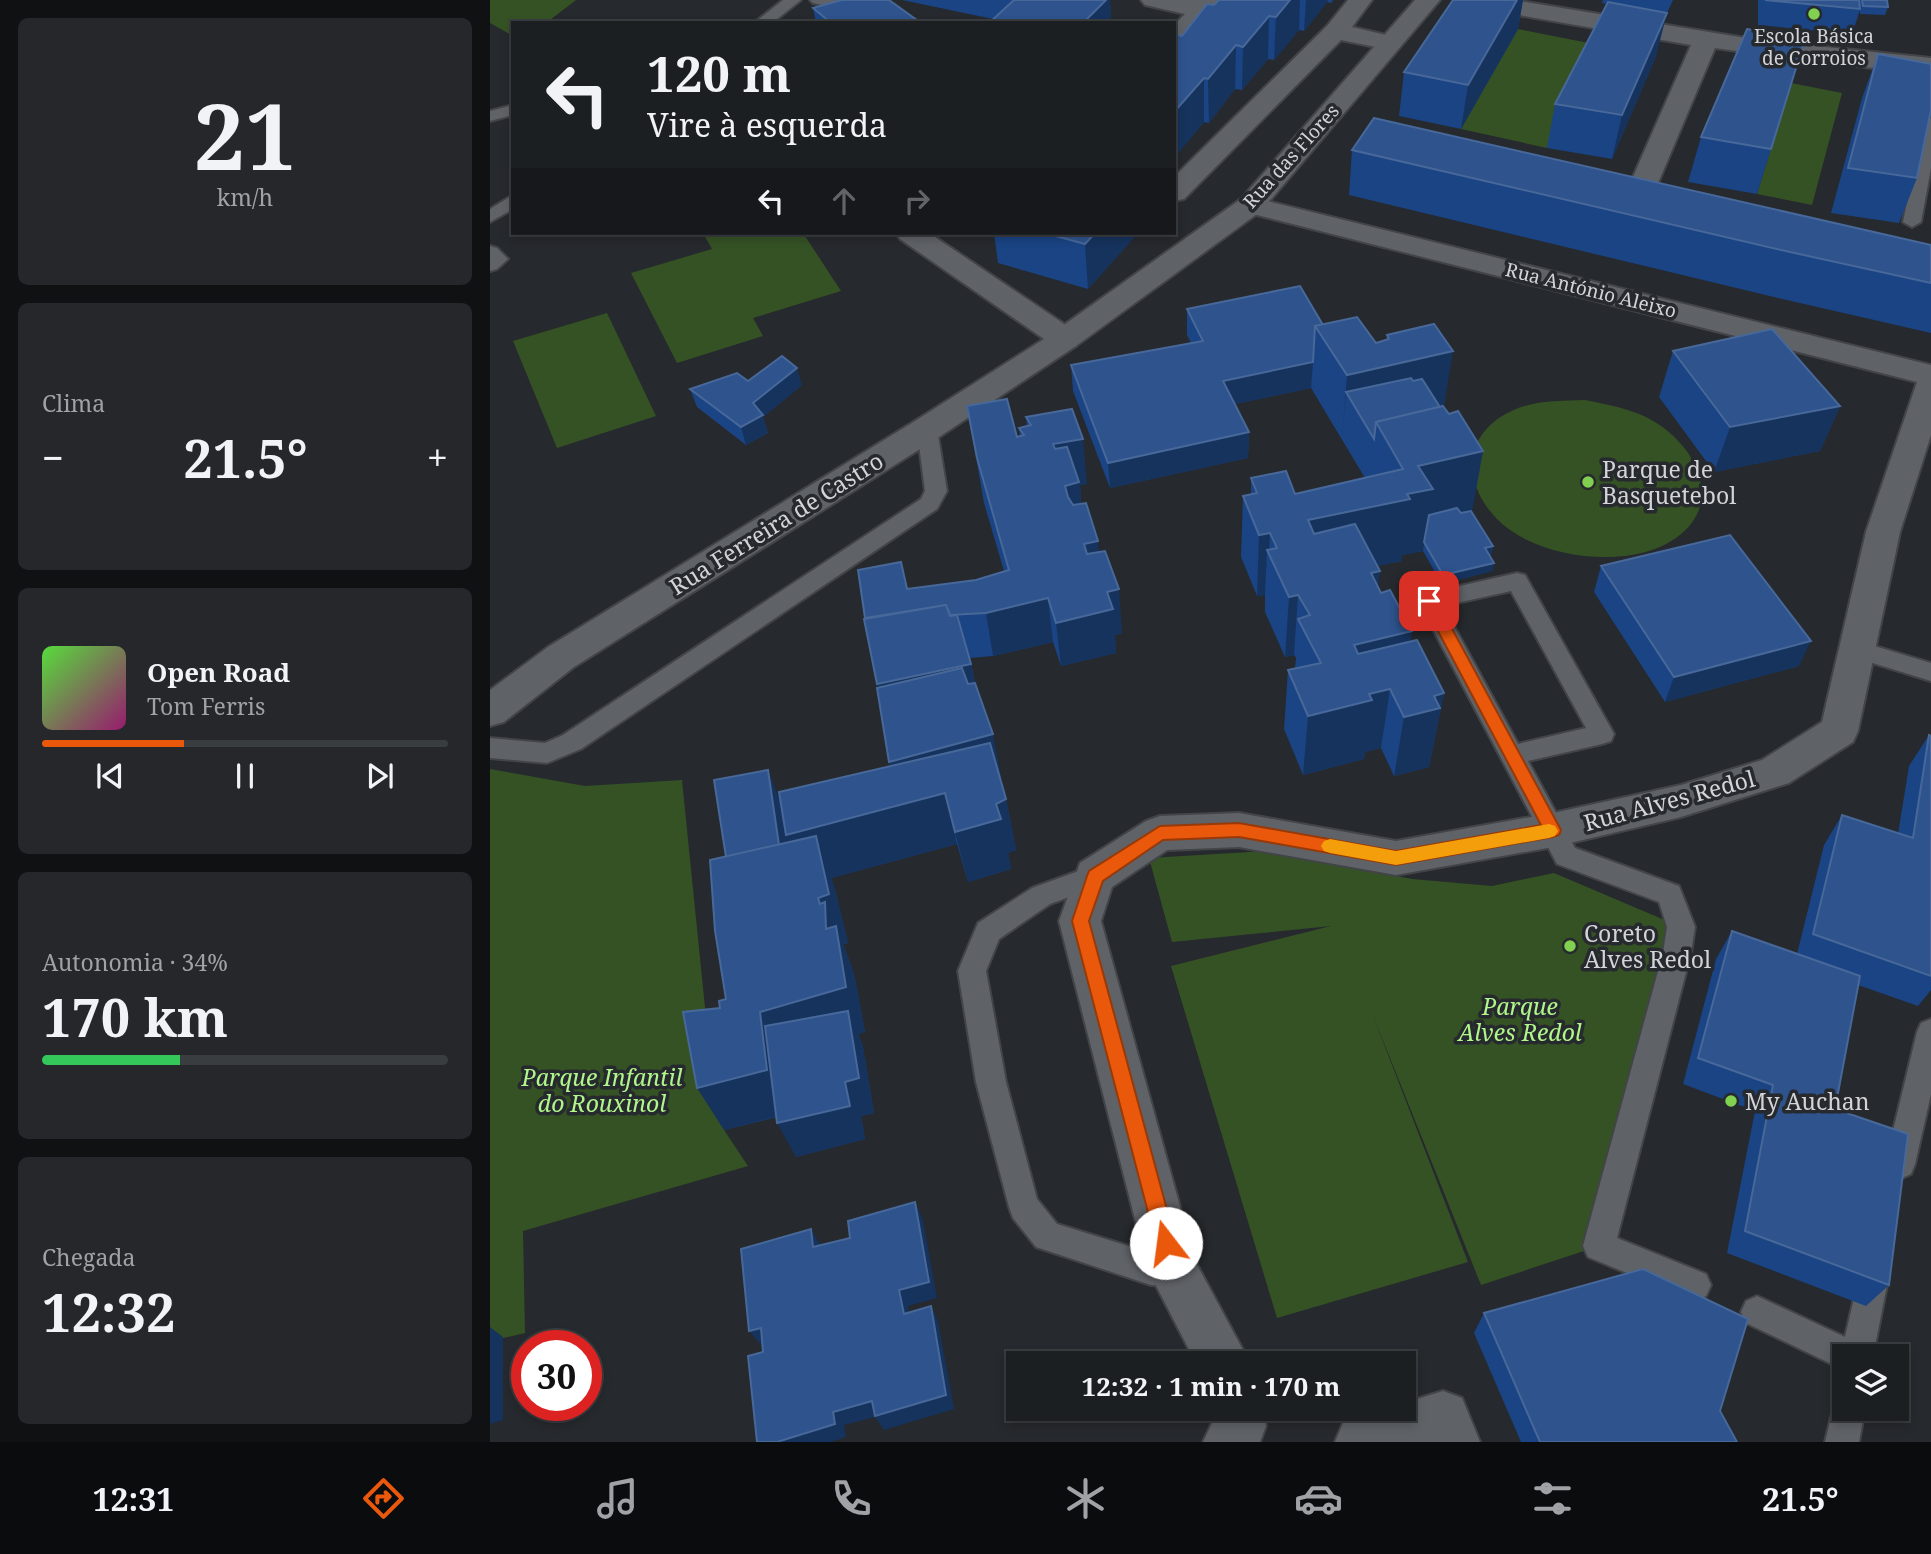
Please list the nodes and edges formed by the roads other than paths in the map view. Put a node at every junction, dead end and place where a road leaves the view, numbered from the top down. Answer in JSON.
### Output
{"nodes":[{"id":1,"x":793,"y":0,"type":"edge"},
{"id":2,"x":1153,"y":0,"type":"edge"},
{"id":3,"x":1360,"y":0,"type":"edge"},
{"id":4,"x":1428,"y":0,"type":"edge"},
{"id":5,"x":1472,"y":0,"type":"edge"},
{"id":6,"x":831,"y":1,"type":"edge"},
{"id":7,"x":1206,"y":5,"type":"edge"},
{"id":8,"x":765,"y":21,"type":"edge"},
{"id":9,"x":815,"y":21,"type":"edge"},
{"id":10,"x":1336,"y":31,"type":"junction"},
{"id":11,"x":1176,"y":38,"type":"edge"},
{"id":12,"x":1708,"y":41,"type":"junction"},
{"id":13,"x":1390,"y":43,"type":"junction"},
{"id":14,"x":1931,"y":66,"type":"edge"},
{"id":15,"x":511,"y":111,"type":"edge"},
{"id":16,"x":490,"y":116,"type":"edge"},
{"id":17,"x":1931,"y":123,"type":"edge"},
{"id":18,"x":1176,"y":191,"type":"edge"},
{"id":19,"x":1639,"y":195,"type":"edge"},
{"id":20,"x":511,"y":201,"type":"edge"},
{"id":21,"x":1251,"y":205,"type":"junction"},
{"id":22,"x":490,"y":216,"type":"edge"},
{"id":23,"x":1912,"y":222,"type":"edge"},
{"id":24,"x":913,"y":235,"type":"edge"},
{"id":25,"x":490,"y":252,"type":"edge"},
{"id":26,"x":490,"y":265,"type":"edge"},
{"id":27,"x":1065,"y":340,"type":"junction"},
{"id":28,"x":1931,"y":374,"type":"edge"},
{"id":29,"x":1931,"y":385,"type":"edge"},
{"id":30,"x":927,"y":429,"type":"junction"},
{"id":31,"x":1858,"y":650,"type":"junction"},
{"id":32,"x":1931,"y":672,"type":"edge"},
{"id":33,"x":490,"y":711,"type":"edge"},
{"id":34,"x":490,"y":748,"type":"edge"},
{"id":35,"x":1512,"y":755,"type":"junction"},
{"id":36,"x":1553,"y":830,"type":"junction"},
{"id":37,"x":1096,"y":876,"type":"junction"},
{"id":38,"x":1931,"y":1032,"type":"edge"},
{"id":39,"x":1894,"y":1189,"type":"edge"},
{"id":40,"x":1878,"y":1254,"type":"edge"},
{"id":41,"x":1173,"y":1270,"type":"junction"},
{"id":42,"x":1695,"y":1285,"type":"dead end"},
{"id":43,"x":1757,"y":1312,"type":"dead end"},
{"id":44,"x":1859,"y":1344,"type":"edge"},
{"id":45,"x":1832,"y":1347,"type":"edge"},
{"id":46,"x":1217,"y":1351,"type":"edge"},
{"id":47,"x":1239,"y":1421,"type":"edge"},
{"id":48,"x":1846,"y":1421,"type":"edge"},
{"id":49,"x":1448,"y":1429,"type":"edge"},
{"id":50,"x":1230,"y":1442,"type":"edge"},
{"id":51,"x":1363,"y":1442,"type":"edge"},
{"id":52,"x":1842,"y":1442,"type":"edge"}],
"edges":[{"from":1,"to":8,"type":"lane"},
{"from":2,"to":7,"type":"street"},
{"from":3,"to":10,"type":"street"},
{"from":4,"to":13,"type":"street","name":"Rua das Flores"},
{"from":5,"to":12,"type":"street"},
{"from":6,"to":9,"type":"street"},
{"from":7,"to":11,"type":"street"},
{"from":10,"to":13,"type":"street"},
{"from":10,"to":18,"type":"street"},
{"from":12,"to":14,"type":"street"},
{"from":12,"to":19,"type":"street"},
{"from":13,"to":21,"type":"street","name":"Rua das Flores"},
{"from":15,"to":16,"type":"lane"},
{"from":17,"to":23,"type":"lane"},
{"from":20,"to":22,"type":"lane"},
{"from":21,"to":27,"type":"street","name":"Rua das Flores"},
{"from":21,"to":28,"type":"street","name":"Rua António Aleixo"},
{"from":24,"to":27,"type":"street"},
{"from":25,"to":26,"type":"lane"},
{"from":27,"to":30,"type":"street","name":"Rua Ferreira de Castro"},
{"from":29,"to":31,"type":"street","name":"Rua Alves Redol"},
{"from":30,"to":33,"type":"street","name":"Rua Ferreira de Castro"},
{"from":30,"to":34,"type":"lane"},
{"from":31,"to":32,"type":"lane"},
{"from":31,"to":36,"type":"street","name":"Rua Alves Redol"},
{"from":35,"to":35,"type":"lane"},
{"from":35,"to":36,"type":"lane"},
{"from":36,"to":37,"type":"street","name":"Rua Alves Redol"},
{"from":36,"to":42,"type":"lane"},
{"from":37,"to":41,"type":"street"},
{"from":37,"to":41,"type":"lane"},
{"from":38,"to":39,"type":"lane"},
{"from":40,"to":44,"type":"lane"},
{"from":41,"to":46,"type":"street"},
{"from":43,"to":45,"type":"lane"},
{"from":47,"to":50,"type":"street"},
{"from":48,"to":52,"type":"lane"},
{"from":49,"to":51,"type":"street"}]}
